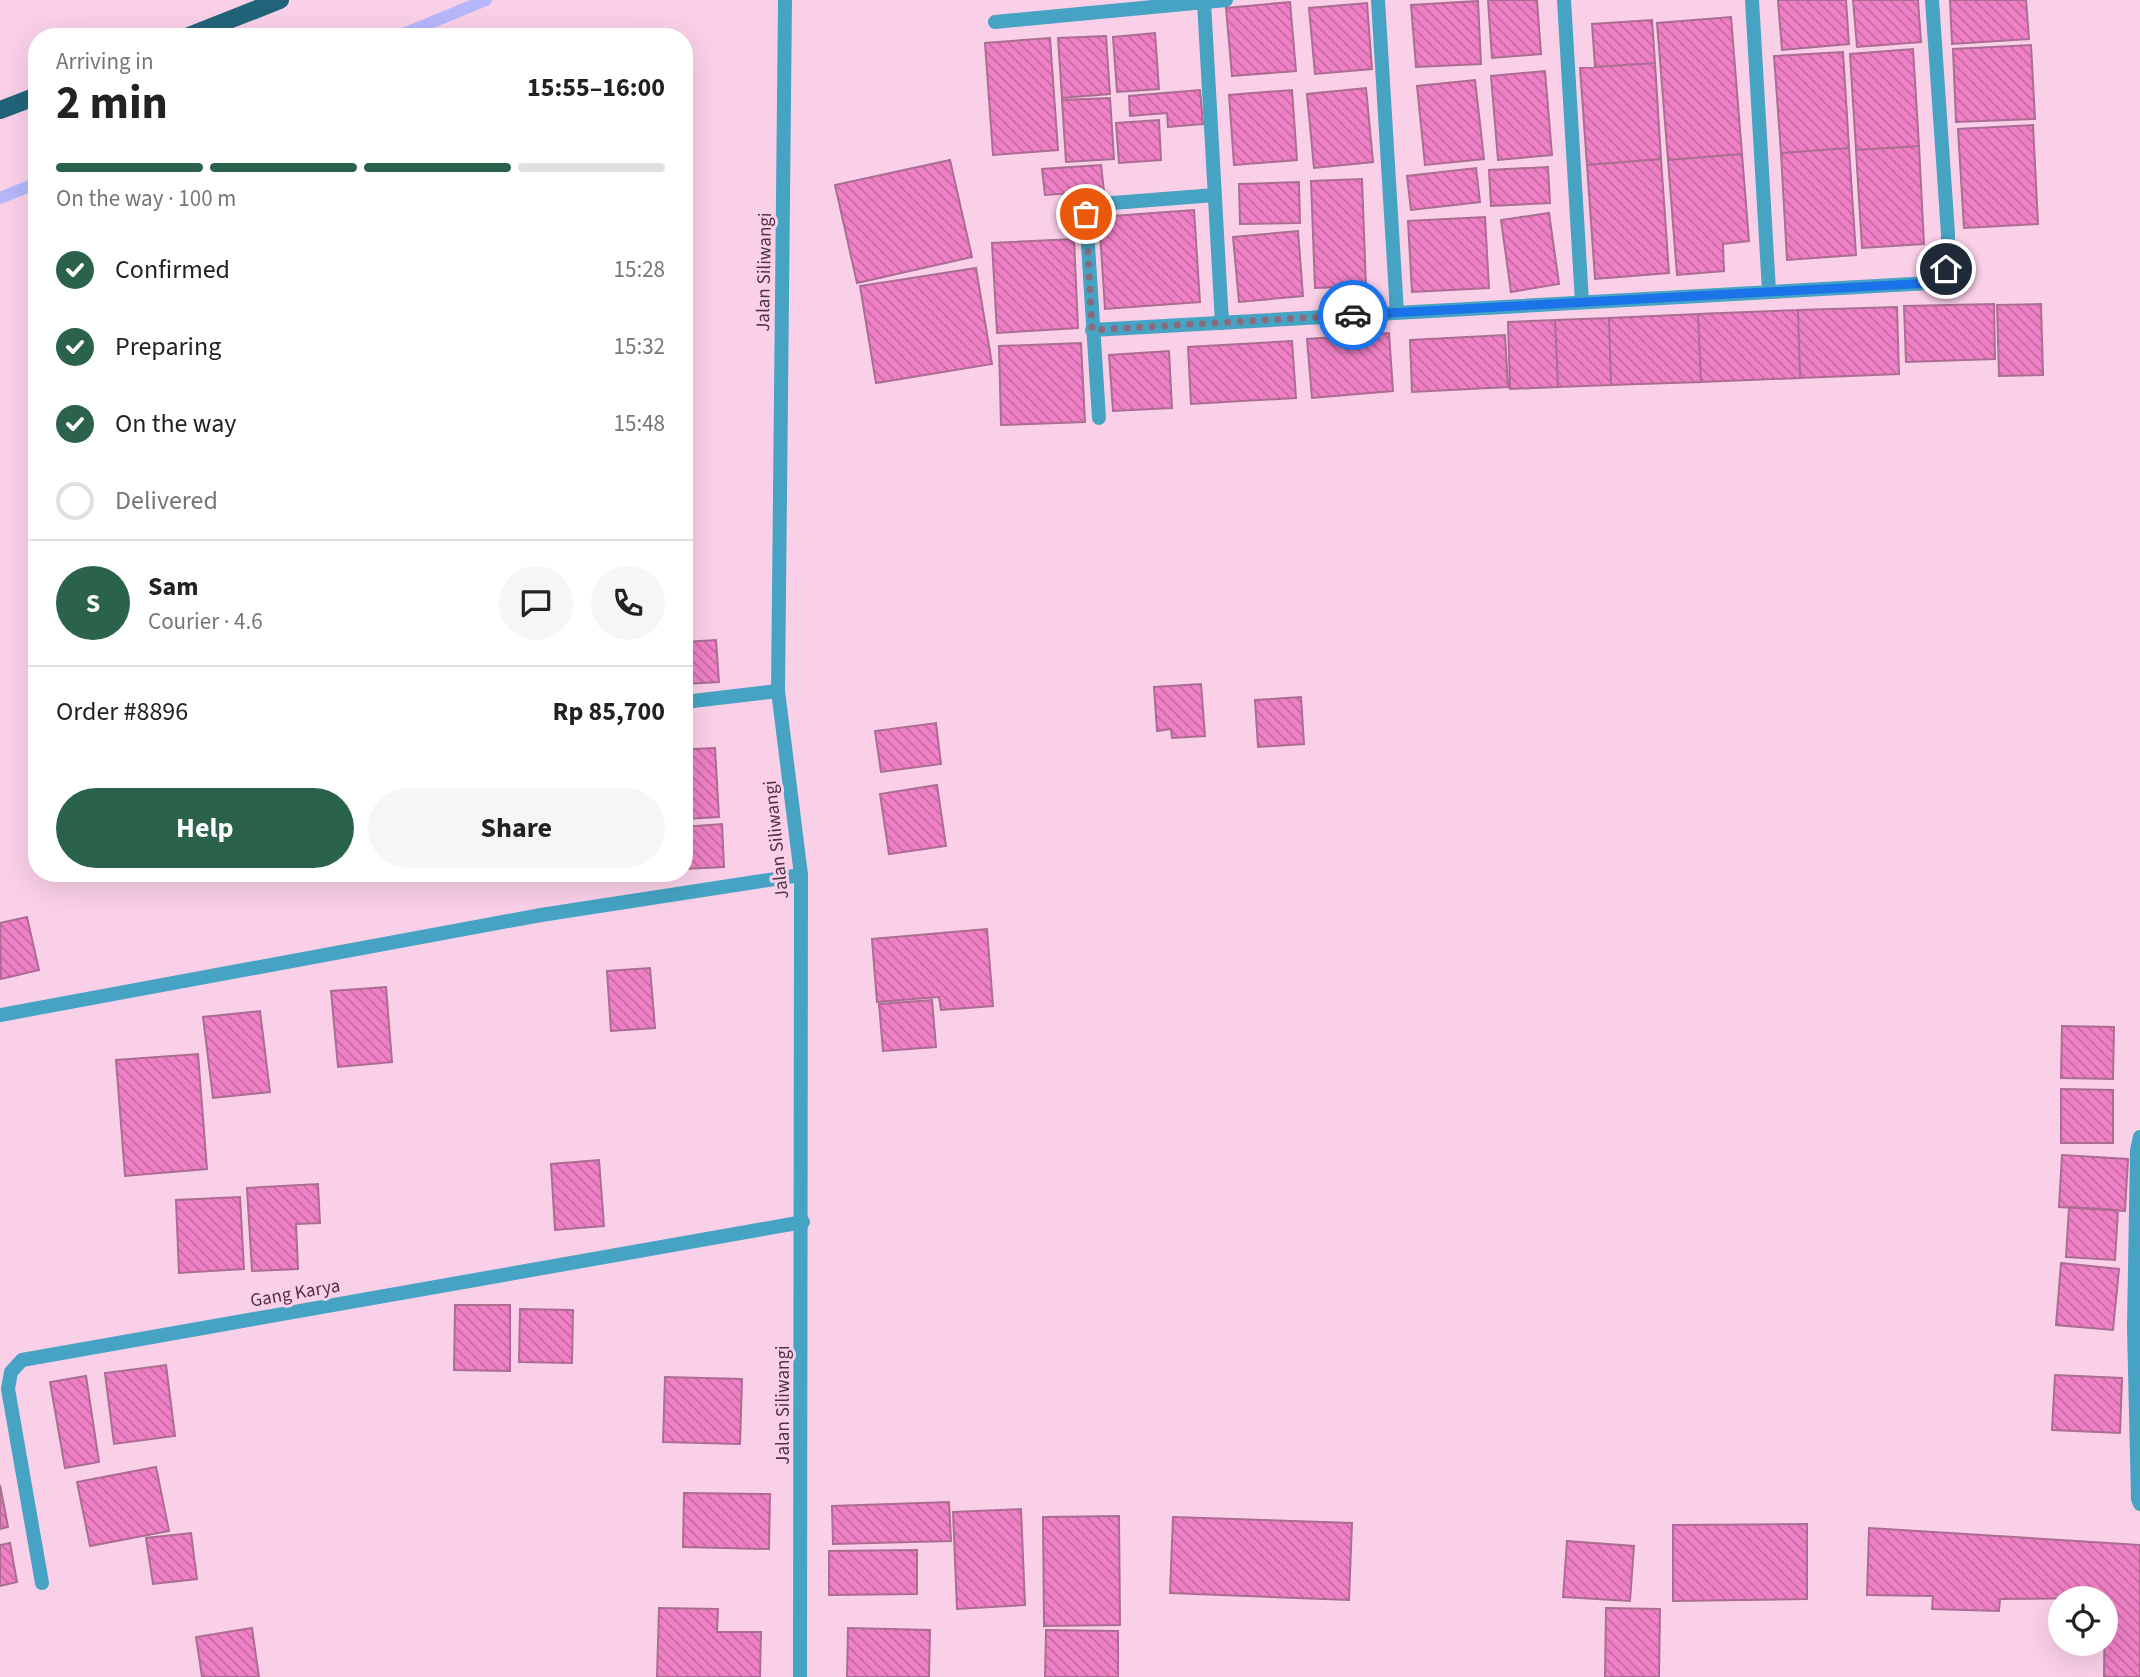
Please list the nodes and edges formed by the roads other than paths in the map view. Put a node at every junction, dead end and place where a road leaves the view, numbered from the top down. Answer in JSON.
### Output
{"nodes":[{"id":1,"x":280,"y":0,"type":"edge"},
{"id":2,"x":785,"y":0,"type":"edge"},
{"id":3,"x":1226,"y":0,"type":"edge"},
{"id":4,"x":1378,"y":0,"type":"edge"},
{"id":5,"x":1564,"y":0,"type":"edge"},
{"id":6,"x":1752,"y":0,"type":"edge"},
{"id":7,"x":1932,"y":0,"type":"edge"},
{"id":8,"x":1204,"y":2,"type":"junction"},
{"id":9,"x":995,"y":22,"type":"dead end"},
{"id":10,"x":210,"y":28,"type":"edge"},
{"id":11,"x":28,"y":99,"type":"edge"},
{"id":12,"x":0,"y":110,"type":"edge"},
{"id":13,"x":1215,"y":195,"type":"junction"},
{"id":14,"x":1769,"y":291,"type":"junction"},
{"id":15,"x":1582,"y":302,"type":"junction"},
{"id":16,"x":1396,"y":313,"type":"junction"},
{"id":17,"x":1222,"y":323,"type":"junction"},
{"id":18,"x":1092,"y":330,"type":"junction"},
{"id":19,"x":1099,"y":418,"type":"dead end"},
{"id":20,"x":778,"y":691,"type":"junction"},
{"id":21,"x":693,"y":701,"type":"edge"},
{"id":22,"x":801,"y":875,"type":"junction"},
{"id":23,"x":0,"y":1015,"type":"edge"},
{"id":24,"x":2140,"y":1138,"type":"edge"},
{"id":25,"x":803,"y":1222,"type":"junction"},
{"id":26,"x":2137,"y":1327,"type":"edge"},
{"id":27,"x":2140,"y":1504,"type":"edge"},
{"id":28,"x":42,"y":1583,"type":"dead end"},
{"id":29,"x":800,"y":1677,"type":"edge"}],
"edges":[{"from":1,"to":10,"type":"main road"},
{"from":2,"to":20,"type":"street","name":"Jalan Siliwangi"},
{"from":3,"to":8,"type":"street"},
{"from":4,"to":16,"type":"street"},
{"from":5,"to":15,"type":"street"},
{"from":6,"to":14,"type":"street"},
{"from":7,"to":14,"type":"street"},
{"from":8,"to":9,"type":"street"},
{"from":8,"to":13,"type":"street"},
{"from":11,"to":12,"type":"main road"},
{"from":13,"to":17,"type":"street"},
{"from":13,"to":18,"type":"street"},
{"from":14,"to":15,"type":"street"},
{"from":15,"to":16,"type":"street"},
{"from":16,"to":17,"type":"street"},
{"from":17,"to":18,"type":"street"},
{"from":18,"to":19,"type":"street"},
{"from":20,"to":21,"type":"street"},
{"from":20,"to":22,"type":"street","name":"Jalan Siliwangi"},
{"from":22,"to":23,"type":"street"},
{"from":22,"to":25,"type":"street","name":"Jalan Siliwangi"},
{"from":24,"to":26,"type":"street"},
{"from":25,"to":28,"type":"street","name":"Gang Karya"},
{"from":25,"to":29,"type":"street","name":"Jalan Siliwangi"},
{"from":26,"to":27,"type":"street"}]}
